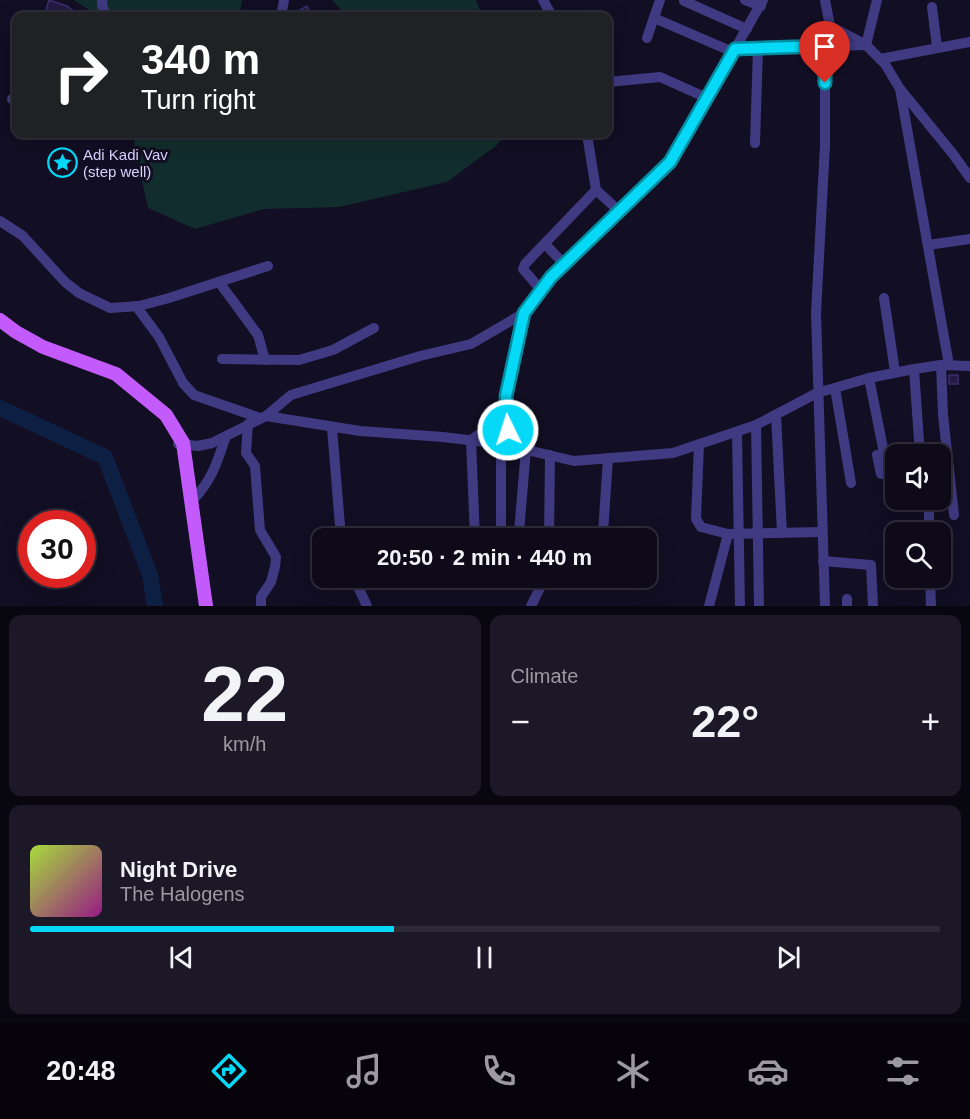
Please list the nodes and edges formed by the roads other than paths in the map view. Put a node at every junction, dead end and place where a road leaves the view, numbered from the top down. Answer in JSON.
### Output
{"nodes":[{"id":1,"x":660,"y":0,"type":"edge"},
{"id":2,"x":745,"y":0,"type":"edge"},
{"id":3,"x":825,"y":0,"type":"edge"},
{"id":4,"x":878,"y":0,"type":"edge"},
{"id":5,"x":684,"y":1,"type":"edge"},
{"id":6,"x":762,"y":3,"type":"edge"},
{"id":7,"x":932,"y":7,"type":"dead end"},
{"id":8,"x":654,"y":18,"type":"junction"},
{"id":9,"x":830,"y":26,"type":"junction"},
{"id":10,"x":747,"y":28,"type":"junction"},
{"id":11,"x":647,"y":38,"type":"dead end"},
{"id":12,"x":970,"y":42,"type":"edge"},
{"id":13,"x":866,"y":45,"type":"junction"},
{"id":14,"x":825,"y":46,"type":"junction"},
{"id":15,"x":758,"y":48,"type":"junction"},
{"id":16,"x":937,"y":48,"type":"junction"},
{"id":17,"x":734,"y":51,"type":"junction"},
{"id":18,"x":880,"y":59,"type":"junction"},
{"id":19,"x":612,"y":82,"type":"edge"},
{"id":20,"x":900,"y":89,"type":"junction"},
{"id":21,"x":707,"y":98,"type":"junction"},
{"id":22,"x":588,"y":138,"type":"edge"},
{"id":23,"x":756,"y":143,"type":"dead end"},
{"id":24,"x":970,"y":178,"type":"edge"},
{"id":25,"x":596,"y":190,"type":"junction"},
{"id":26,"x":619,"y":211,"type":"junction"},
{"id":27,"x":0,"y":221,"type":"edge"},
{"id":28,"x":970,"y":239,"type":"edge"},
{"id":29,"x":545,"y":244,"type":"junction"},
{"id":30,"x":928,"y":245,"type":"junction"},
{"id":31,"x":564,"y":264,"type":"junction"},
{"id":32,"x":268,"y":266,"type":"dead end"},
{"id":33,"x":219,"y":282,"type":"junction"},
{"id":34,"x":541,"y":290,"type":"junction"},
{"id":35,"x":884,"y":298,"type":"dead end"},
{"id":36,"x":136,"y":306,"type":"junction"},
{"id":37,"x":524,"y":313,"type":"junction"},
{"id":38,"x":0,"y":320,"type":"edge"},
{"id":39,"x":374,"y":328,"type":"dead end"},
{"id":40,"x":0,"y":330,"type":"edge"},
{"id":41,"x":43,"y":351,"type":"junction"},
{"id":42,"x":222,"y":359,"type":"dead end"},
{"id":43,"x":265,"y":360,"type":"junction"},
{"id":44,"x":945,"y":365,"type":"junction"},
{"id":45,"x":970,"y":366,"type":"edge"},
{"id":46,"x":914,"y":369,"type":"junction"},
{"id":47,"x":895,"y":372,"type":"junction"},
{"id":48,"x":869,"y":378,"type":"junction"},
{"id":49,"x":835,"y":388,"type":"junction"},
{"id":50,"x":817,"y":393,"type":"junction"},
{"id":51,"x":507,"y":414,"type":"junction"},
{"id":52,"x":776,"y":415,"type":"junction"},
{"id":53,"x":263,"y":417,"type":"junction"},
{"id":54,"x":248,"y":424,"type":"junction"},
{"id":55,"x":756,"y":425,"type":"junction"},
{"id":56,"x":332,"y":428,"type":"junction"},
{"id":57,"x":737,"y":433,"type":"junction"},
{"id":58,"x":226,"y":436,"type":"junction"},
{"id":59,"x":471,"y":440,"type":"junction"},
{"id":60,"x":919,"y":441,"type":"dead end"},
{"id":61,"x":181,"y":444,"type":"junction"},
{"id":62,"x":505,"y":444,"type":"junction"},
{"id":63,"x":699,"y":445,"type":"junction"},
{"id":64,"x":526,"y":449,"type":"junction"},
{"id":65,"x":550,"y":455,"type":"junction"},
{"id":66,"x":608,"y":458,"type":"junction"},
{"id":67,"x":882,"y":474,"type":"dead end"},
{"id":68,"x":851,"y":483,"type":"dead end"},
{"id":69,"x":192,"y":501,"type":"junction"},
{"id":70,"x":954,"y":515,"type":"dead end"},
{"id":71,"x":340,"y":528,"type":"edge"},
{"id":72,"x":475,"y":528,"type":"edge"},
{"id":73,"x":506,"y":528,"type":"edge"},
{"id":74,"x":519,"y":528,"type":"edge"},
{"id":75,"x":549,"y":528,"type":"edge"},
{"id":76,"x":603,"y":528,"type":"edge"},
{"id":77,"x":822,"y":532,"type":"junction"},
{"id":78,"x":758,"y":533,"type":"junction"},
{"id":79,"x":782,"y":533,"type":"junction"},
{"id":80,"x":733,"y":534,"type":"junction"},
{"id":81,"x":823,"y":561,"type":"junction"},
{"id":82,"x":359,"y":588,"type":"edge"},
{"id":83,"x":540,"y":588,"type":"edge"},
{"id":84,"x":930,"y":588,"type":"edge"},
{"id":85,"x":199,"y":606,"type":"edge"},
{"id":86,"x":207,"y":606,"type":"edge"},
{"id":87,"x":261,"y":606,"type":"edge"},
{"id":88,"x":367,"y":606,"type":"edge"},
{"id":89,"x":531,"y":606,"type":"edge"},
{"id":90,"x":709,"y":606,"type":"edge"},
{"id":91,"x":740,"y":606,"type":"edge"},
{"id":92,"x":759,"y":606,"type":"edge"},
{"id":93,"x":825,"y":606,"type":"edge"},
{"id":94,"x":873,"y":606,"type":"edge"},
{"id":95,"x":931,"y":606,"type":"edge"}],
"edges":[{"from":1,"to":8,"type":"street"},
{"from":2,"to":6,"type":"street"},
{"from":3,"to":9,"type":"street"},
{"from":4,"to":13,"type":"street"},
{"from":5,"to":10,"type":"street"},
{"from":6,"to":10,"type":"street"},
{"from":7,"to":16,"type":"street"},
{"from":8,"to":11,"type":"street"},
{"from":8,"to":17,"type":"street"},
{"from":9,"to":13,"type":"street"},
{"from":9,"to":14,"type":"street"},
{"from":10,"to":17,"type":"street"},
{"from":12,"to":16,"type":"street"},
{"from":13,"to":14,"type":"street"},
{"from":13,"to":18,"type":"street"},
{"from":14,"to":15,"type":"street"},
{"from":14,"to":50,"type":"street"},
{"from":15,"to":17,"type":"street"},
{"from":15,"to":23,"type":"street"},
{"from":16,"to":18,"type":"street"},
{"from":17,"to":21,"type":"street"},
{"from":18,"to":20,"type":"street"},
{"from":19,"to":21,"type":"street"},
{"from":20,"to":24,"type":"street"},
{"from":20,"to":30,"type":"street"},
{"from":21,"to":26,"type":"street"},
{"from":22,"to":25,"type":"street"},
{"from":25,"to":26,"type":"street"},
{"from":25,"to":29,"type":"street"},
{"from":26,"to":31,"type":"street"},
{"from":27,"to":36,"type":"street"},
{"from":28,"to":30,"type":"street"},
{"from":29,"to":31,"type":"street"},
{"from":29,"to":34,"type":"street"},
{"from":30,"to":44,"type":"street"},
{"from":31,"to":34,"type":"street"},
{"from":32,"to":33,"type":"street"},
{"from":33,"to":36,"type":"street"},
{"from":33,"to":43,"type":"street"},
{"from":34,"to":37,"type":"street"},
{"from":35,"to":47,"type":"street"},
{"from":36,"to":53,"type":"street"},
{"from":37,"to":51,"type":"street"},
{"from":37,"to":53,"type":"street"},
{"from":38,"to":41,"type":"main road"},
{"from":39,"to":43,"type":"street"},
{"from":40,"to":41,"type":"main road"},
{"from":41,"to":61,"type":"main road"},
{"from":42,"to":43,"type":"street"},
{"from":44,"to":45,"type":"street"},
{"from":44,"to":46,"type":"street"},
{"from":44,"to":70,"type":"street"},
{"from":46,"to":47,"type":"street"},
{"from":46,"to":60,"type":"street"},
{"from":47,"to":48,"type":"street"},
{"from":48,"to":49,"type":"street"},
{"from":48,"to":67,"type":"street"},
{"from":49,"to":50,"type":"street"},
{"from":49,"to":68,"type":"street"},
{"from":50,"to":52,"type":"street"},
{"from":50,"to":77,"type":"street"},
{"from":51,"to":59,"type":"street"},
{"from":51,"to":62,"type":"street"},
{"from":52,"to":55,"type":"street"},
{"from":52,"to":79,"type":"street"},
{"from":53,"to":54,"type":"street"},
{"from":53,"to":56,"type":"street"},
{"from":54,"to":58,"type":"street"},
{"from":54,"to":87,"type":"street"},
{"from":55,"to":57,"type":"street"},
{"from":55,"to":78,"type":"street"},
{"from":56,"to":59,"type":"street"},
{"from":56,"to":71,"type":"street"},
{"from":57,"to":63,"type":"street"},
{"from":57,"to":80,"type":"street"},
{"from":58,"to":61,"type":"street"},
{"from":58,"to":69,"type":"street"},
{"from":59,"to":62,"type":"street"},
{"from":59,"to":72,"type":"street"},
{"from":61,"to":69,"type":"main road"},
{"from":61,"to":85,"type":"main road"},
{"from":62,"to":64,"type":"street"},
{"from":62,"to":73,"type":"street"},
{"from":63,"to":66,"type":"street"},
{"from":63,"to":80,"type":"street"},
{"from":64,"to":65,"type":"street"},
{"from":64,"to":74,"type":"street"},
{"from":65,"to":66,"type":"street"},
{"from":65,"to":75,"type":"street"},
{"from":66,"to":76,"type":"street"},
{"from":69,"to":86,"type":"main road"},
{"from":77,"to":79,"type":"street"},
{"from":77,"to":81,"type":"street"},
{"from":78,"to":79,"type":"street"},
{"from":78,"to":80,"type":"street"},
{"from":78,"to":92,"type":"street"},
{"from":80,"to":90,"type":"street"},
{"from":80,"to":91,"type":"street"},
{"from":81,"to":93,"type":"street"},
{"from":81,"to":94,"type":"street"},
{"from":82,"to":88,"type":"street"},
{"from":83,"to":89,"type":"street"},
{"from":84,"to":95,"type":"street"}]}
